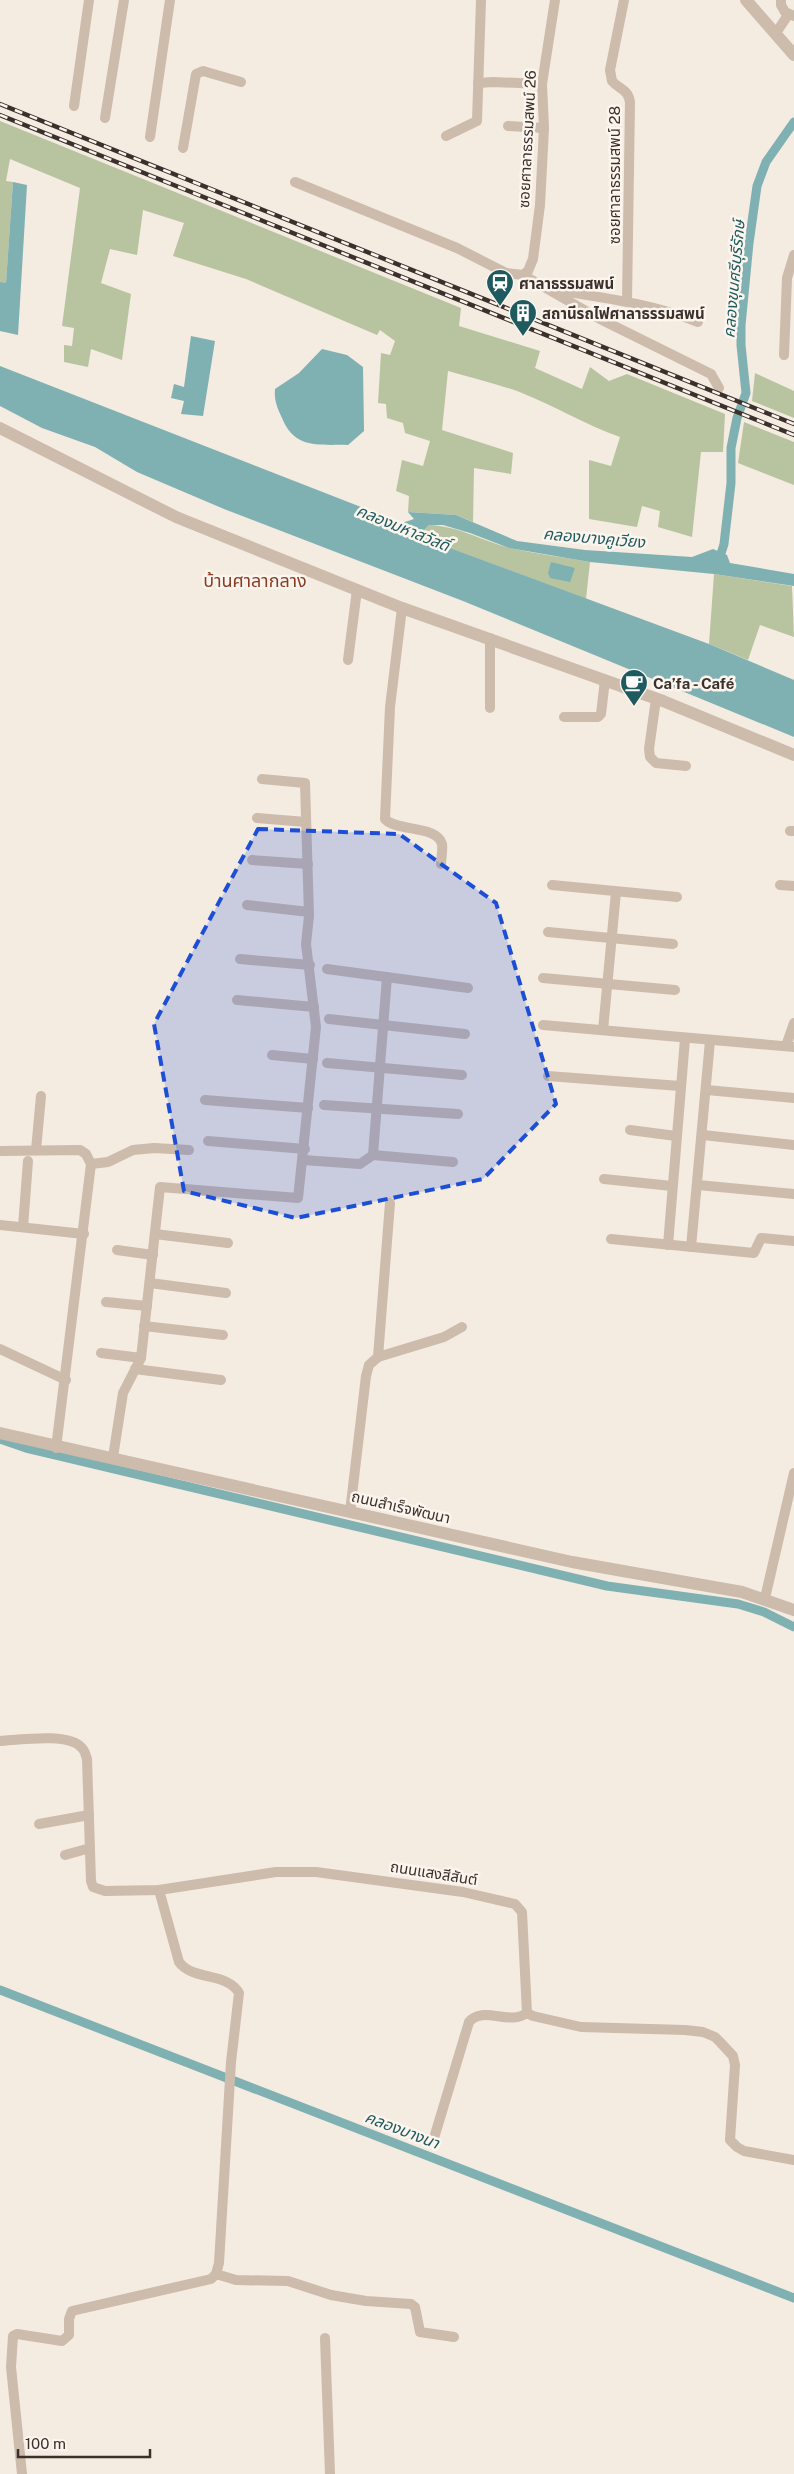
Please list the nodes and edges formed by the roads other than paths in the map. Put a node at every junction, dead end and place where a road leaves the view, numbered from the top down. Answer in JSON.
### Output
{"nodes":[{"id":1,"x":89,"y":0,"type":"edge"},
{"id":2,"x":124,"y":0,"type":"edge"},
{"id":3,"x":170,"y":0,"type":"edge"},
{"id":4,"x":481,"y":0,"type":"edge"},
{"id":5,"x":555,"y":0,"type":"edge"},
{"id":6,"x":624,"y":0,"type":"edge"},
{"id":7,"x":746,"y":0,"type":"edge"},
{"id":8,"x":781,"y":0,"type":"edge"},
{"id":9,"x":791,"y":16,"type":"edge"},
{"id":10,"x":776,"y":33,"type":"junction"},
{"id":11,"x":794,"y":55,"type":"edge"},
{"id":12,"x":241,"y":82,"type":"dead end"},
{"id":13,"x":478,"y":83,"type":"junction"},
{"id":14,"x":542,"y":84,"type":"junction"},
{"id":15,"x":74,"y":106,"type":"dead end"},
{"id":16,"x":105,"y":118,"type":"dead end"},
{"id":17,"x":508,"y":126,"type":"dead end"},
{"id":18,"x":544,"y":128,"type":"junction"},
{"id":19,"x":446,"y":136,"type":"dead end"},
{"id":20,"x":150,"y":137,"type":"dead end"},
{"id":21,"x":183,"y":148,"type":"dead end"},
{"id":22,"x":295,"y":182,"type":"dead end"},
{"id":23,"x":794,"y":255,"type":"edge"},
{"id":24,"x":523,"y":276,"type":"junction"},
{"id":25,"x":551,"y":289,"type":"junction"},
{"id":26,"x":627,"y":301,"type":"junction"},
{"id":27,"x":698,"y":322,"type":"dead end"},
{"id":28,"x":784,"y":355,"type":"dead end"},
{"id":29,"x":719,"y":388,"type":"dead end"},
{"id":30,"x":0,"y":428,"type":"edge"},
{"id":31,"x":357,"y":590,"type":"junction"},
{"id":32,"x":402,"y":608,"type":"junction"},
{"id":33,"x":490,"y":638,"type":"junction"},
{"id":34,"x":348,"y":660,"type":"dead end"},
{"id":35,"x":605,"y":680,"type":"junction"},
{"id":36,"x":656,"y":699,"type":"junction"},
{"id":37,"x":490,"y":708,"type":"dead end"},
{"id":38,"x":564,"y":717,"type":"dead end"},
{"id":39,"x":794,"y":755,"type":"edge"},
{"id":40,"x":686,"y":766,"type":"dead end"},
{"id":41,"x":262,"y":779,"type":"dead end"},
{"id":42,"x":258,"y":818,"type":"dead end"},
{"id":43,"x":306,"y":822,"type":"junction"},
{"id":44,"x":252,"y":860,"type":"dead end"},
{"id":45,"x":308,"y":864,"type":"junction"},
{"id":46,"x":441,"y":864,"type":"dead end"},
{"id":47,"x":780,"y":884,"type":"dead end"},
{"id":48,"x":552,"y":885,"type":"dead end"},
{"id":49,"x":794,"y":886,"type":"edge"},
{"id":50,"x":616,"y":892,"type":"junction"},
{"id":51,"x":677,"y":897,"type":"dead end"},
{"id":52,"x":247,"y":906,"type":"dead end"},
{"id":53,"x":309,"y":912,"type":"junction"},
{"id":54,"x":548,"y":932,"type":"dead end"},
{"id":55,"x":612,"y":938,"type":"junction"},
{"id":56,"x":674,"y":944,"type":"dead end"},
{"id":57,"x":240,"y":959,"type":"dead end"},
{"id":58,"x":310,"y":965,"type":"junction"},
{"id":59,"x":327,"y":970,"type":"dead end"},
{"id":60,"x":387,"y":977,"type":"junction"},
{"id":61,"x":543,"y":978,"type":"dead end"},
{"id":62,"x":608,"y":985,"type":"junction"},
{"id":63,"x":468,"y":988,"type":"dead end"},
{"id":64,"x":675,"y":990,"type":"dead end"},
{"id":65,"x":237,"y":1000,"type":"dead end"},
{"id":66,"x":314,"y":1007,"type":"junction"},
{"id":67,"x":329,"y":1019,"type":"dead end"},
{"id":68,"x":794,"y":1023,"type":"edge"},
{"id":69,"x":543,"y":1025,"type":"dead end"},
{"id":70,"x":383,"y":1026,"type":"junction"},
{"id":71,"x":603,"y":1030,"type":"junction"},
{"id":72,"x":465,"y":1034,"type":"dead end"},
{"id":73,"x":685,"y":1039,"type":"junction"},
{"id":74,"x":710,"y":1042,"type":"junction"},
{"id":75,"x":790,"y":1047,"type":"edge"},
{"id":76,"x":272,"y":1055,"type":"dead end"},
{"id":77,"x":313,"y":1059,"type":"junction"},
{"id":78,"x":327,"y":1063,"type":"dead end"},
{"id":79,"x":380,"y":1069,"type":"junction"},
{"id":80,"x":462,"y":1075,"type":"dead end"},
{"id":81,"x":548,"y":1076,"type":"dead end"},
{"id":82,"x":680,"y":1086,"type":"junction"},
{"id":83,"x":707,"y":1090,"type":"junction"},
{"id":84,"x":41,"y":1096,"type":"dead end"},
{"id":85,"x":794,"y":1098,"type":"edge"},
{"id":86,"x":205,"y":1100,"type":"dead end"},
{"id":87,"x":324,"y":1105,"type":"dead end"},
{"id":88,"x":308,"y":1108,"type":"junction"},
{"id":89,"x":377,"y":1110,"type":"junction"},
{"id":90,"x":458,"y":1114,"type":"dead end"},
{"id":91,"x":630,"y":1130,"type":"dead end"},
{"id":92,"x":702,"y":1135,"type":"junction"},
{"id":93,"x":676,"y":1136,"type":"junction"},
{"id":94,"x":208,"y":1141,"type":"dead end"},
{"id":95,"x":794,"y":1145,"type":"edge"},
{"id":96,"x":305,"y":1148,"type":"junction"},
{"id":97,"x":36,"y":1150,"type":"junction"},
{"id":98,"x":189,"y":1150,"type":"dead end"},
{"id":99,"x":0,"y":1151,"type":"edge"},
{"id":100,"x":373,"y":1155,"type":"junction"},
{"id":101,"x":303,"y":1160,"type":"junction"},
{"id":102,"x":28,"y":1161,"type":"dead end"},
{"id":103,"x":453,"y":1162,"type":"dead end"},
{"id":104,"x":91,"y":1164,"type":"junction"},
{"id":105,"x":604,"y":1179,"type":"dead end"},
{"id":106,"x":698,"y":1185,"type":"junction"},
{"id":107,"x":672,"y":1186,"type":"junction"},
{"id":108,"x":794,"y":1194,"type":"edge"},
{"id":109,"x":390,"y":1203,"type":"dead end"},
{"id":110,"x":0,"y":1225,"type":"edge"},
{"id":111,"x":23,"y":1228,"type":"junction"},
{"id":112,"x":84,"y":1234,"type":"junction"},
{"id":113,"x":155,"y":1234,"type":"junction"},
{"id":114,"x":611,"y":1239,"type":"dead end"},
{"id":115,"x":794,"y":1241,"type":"edge"},
{"id":116,"x":228,"y":1243,"type":"dead end"},
{"id":117,"x":668,"y":1245,"type":"junction"},
{"id":118,"x":691,"y":1247,"type":"junction"},
{"id":119,"x":117,"y":1250,"type":"dead end"},
{"id":120,"x":153,"y":1255,"type":"junction"},
{"id":121,"x":150,"y":1284,"type":"junction"},
{"id":122,"x":226,"y":1293,"type":"dead end"},
{"id":123,"x":106,"y":1302,"type":"dead end"},
{"id":124,"x":147,"y":1306,"type":"junction"},
{"id":125,"x":144,"y":1326,"type":"junction"},
{"id":126,"x":462,"y":1327,"type":"dead end"},
{"id":127,"x":223,"y":1335,"type":"dead end"},
{"id":128,"x":0,"y":1349,"type":"edge"},
{"id":129,"x":101,"y":1353,"type":"dead end"},
{"id":130,"x":378,"y":1357,"type":"junction"},
{"id":131,"x":141,"y":1358,"type":"junction"},
{"id":132,"x":135,"y":1369,"type":"junction"},
{"id":133,"x":66,"y":1380,"type":"junction"},
{"id":134,"x":221,"y":1380,"type":"dead end"},
{"id":135,"x":0,"y":1434,"type":"edge"},
{"id":136,"x":56,"y":1448,"type":"junction"},
{"id":137,"x":113,"y":1457,"type":"junction"},
{"id":138,"x":794,"y":1474,"type":"edge"},
{"id":139,"x":350,"y":1512,"type":"junction"},
{"id":140,"x":765,"y":1598,"type":"junction"},
{"id":141,"x":794,"y":1610,"type":"edge"},
{"id":142,"x":0,"y":1741,"type":"edge"},
{"id":143,"x":89,"y":1815,"type":"junction"},
{"id":144,"x":39,"y":1824,"type":"dead end"},
{"id":145,"x":90,"y":1848,"type":"junction"},
{"id":146,"x":64,"y":1855,"type":"dead end"},
{"id":147,"x":159,"y":1890,"type":"junction"},
{"id":148,"x":527,"y":2013,"type":"junction"},
{"id":149,"x":434,"y":2138,"type":"dead end"},
{"id":150,"x":794,"y":2160,"type":"edge"},
{"id":151,"x":216,"y":2274,"type":"junction"},
{"id":152,"x":325,"y":2338,"type":"dead end"},
{"id":153,"x":454,"y":2338,"type":"dead end"},
{"id":154,"x":22,"y":2474,"type":"edge"},
{"id":155,"x":330,"y":2474,"type":"edge"}],
"edges":[{"from":1,"to":15,"type":"street"},
{"from":2,"to":16,"type":"street"},
{"from":3,"to":20,"type":"street"},
{"from":4,"to":13,"type":"street"},
{"from":5,"to":14,"type":"street","name":"ซอยศาลาธรรมสพน์ 26"},
{"from":6,"to":26,"type":"street","name":"ซอยศาลาธรรมสพน์ 28"},
{"from":7,"to":10,"type":"street"},
{"from":8,"to":9,"type":"street"},
{"from":9,"to":10,"type":"street"},
{"from":10,"to":11,"type":"street"},
{"from":12,"to":21,"type":"street"},
{"from":13,"to":14,"type":"street"},
{"from":13,"to":19,"type":"street"},
{"from":14,"to":18,"type":"street","name":"ซอยศาลาธรรมสพน์ 26"},
{"from":17,"to":18,"type":"street"},
{"from":18,"to":24,"type":"street","name":"ซอยศาลาธรรมสพน์ 26"},
{"from":22,"to":24,"type":"street"},
{"from":23,"to":28,"type":"street"},
{"from":24,"to":25,"type":"street"},
{"from":25,"to":26,"type":"street"},
{"from":25,"to":29,"type":"street"},
{"from":26,"to":27,"type":"street"},
{"from":30,"to":31,"type":"street"},
{"from":31,"to":32,"type":"street"},
{"from":31,"to":34,"type":"street"},
{"from":32,"to":33,"type":"street"},
{"from":32,"to":46,"type":"street"},
{"from":33,"to":35,"type":"street"},
{"from":33,"to":37,"type":"street"},
{"from":35,"to":36,"type":"street"},
{"from":35,"to":38,"type":"street"},
{"from":36,"to":39,"type":"street"},
{"from":36,"to":40,"type":"street"},
{"from":41,"to":43,"type":"street"},
{"from":42,"to":43,"type":"street"},
{"from":43,"to":45,"type":"street"},
{"from":44,"to":45,"type":"street"},
{"from":45,"to":53,"type":"street"},
{"from":47,"to":49,"type":"street"},
{"from":48,"to":50,"type":"street"},
{"from":50,"to":51,"type":"street"},
{"from":50,"to":55,"type":"street"},
{"from":52,"to":53,"type":"street"},
{"from":53,"to":58,"type":"street"},
{"from":54,"to":55,"type":"street"},
{"from":55,"to":56,"type":"street"},
{"from":55,"to":62,"type":"street"},
{"from":57,"to":58,"type":"street"},
{"from":58,"to":66,"type":"street"},
{"from":59,"to":60,"type":"street"},
{"from":60,"to":63,"type":"street"},
{"from":60,"to":70,"type":"street"},
{"from":61,"to":62,"type":"street"},
{"from":62,"to":64,"type":"street"},
{"from":62,"to":71,"type":"street"},
{"from":65,"to":66,"type":"street"},
{"from":66,"to":77,"type":"street"},
{"from":67,"to":70,"type":"street"},
{"from":68,"to":75,"type":"street"},
{"from":69,"to":71,"type":"street"},
{"from":70,"to":72,"type":"street"},
{"from":70,"to":79,"type":"street"},
{"from":71,"to":73,"type":"street"},
{"from":73,"to":74,"type":"street"},
{"from":73,"to":82,"type":"street"},
{"from":74,"to":75,"type":"street"},
{"from":74,"to":83,"type":"street"},
{"from":76,"to":77,"type":"street"},
{"from":77,"to":88,"type":"street"},
{"from":78,"to":79,"type":"street"},
{"from":79,"to":80,"type":"street"},
{"from":79,"to":89,"type":"street"},
{"from":81,"to":82,"type":"street"},
{"from":82,"to":93,"type":"street"},
{"from":83,"to":85,"type":"street"},
{"from":83,"to":92,"type":"street"},
{"from":84,"to":97,"type":"street"},
{"from":86,"to":88,"type":"street"},
{"from":87,"to":89,"type":"street"},
{"from":88,"to":96,"type":"street"},
{"from":89,"to":90,"type":"street"},
{"from":89,"to":100,"type":"street"},
{"from":91,"to":93,"type":"street"},
{"from":92,"to":95,"type":"street"},
{"from":92,"to":106,"type":"street"},
{"from":93,"to":107,"type":"street"},
{"from":94,"to":96,"type":"street"},
{"from":96,"to":101,"type":"street"},
{"from":97,"to":99,"type":"street"},
{"from":97,"to":104,"type":"street"},
{"from":98,"to":104,"type":"street"},
{"from":100,"to":101,"type":"street"},
{"from":100,"to":103,"type":"street"},
{"from":101,"to":113,"type":"street"},
{"from":102,"to":111,"type":"street"},
{"from":104,"to":112,"type":"street"},
{"from":105,"to":107,"type":"street"},
{"from":106,"to":108,"type":"street"},
{"from":106,"to":118,"type":"street"},
{"from":107,"to":117,"type":"street"},
{"from":109,"to":130,"type":"street"},
{"from":110,"to":111,"type":"street"},
{"from":111,"to":112,"type":"street"},
{"from":112,"to":133,"type":"street"},
{"from":113,"to":116,"type":"street"},
{"from":113,"to":120,"type":"street"},
{"from":114,"to":117,"type":"street"},
{"from":115,"to":118,"type":"street"},
{"from":117,"to":118,"type":"street"},
{"from":119,"to":120,"type":"street"},
{"from":120,"to":121,"type":"street"},
{"from":121,"to":122,"type":"street"},
{"from":121,"to":124,"type":"street"},
{"from":123,"to":124,"type":"street"},
{"from":124,"to":125,"type":"street"},
{"from":125,"to":127,"type":"street"},
{"from":125,"to":131,"type":"street"},
{"from":126,"to":130,"type":"street"},
{"from":128,"to":133,"type":"street"},
{"from":129,"to":131,"type":"street"},
{"from":130,"to":139,"type":"street"},
{"from":131,"to":132,"type":"street"},
{"from":132,"to":134,"type":"street"},
{"from":132,"to":137,"type":"street"},
{"from":133,"to":136,"type":"street"},
{"from":135,"to":136,"type":"street","name":"ถนนสำเร็จพัฒนา"},
{"from":136,"to":137,"type":"street","name":"ถนนสำเร็จพัฒนา"},
{"from":137,"to":139,"type":"street","name":"ถนนสำเร็จพัฒนา"},
{"from":138,"to":140,"type":"street"},
{"from":139,"to":140,"type":"street","name":"ถนนสำเร็จพัฒนา"},
{"from":140,"to":141,"type":"street","name":"ถนนสำเร็จพัฒนา"},
{"from":142,"to":143,"type":"street","name":"ถนนแสงสีสันต์"},
{"from":143,"to":144,"type":"street"},
{"from":143,"to":145,"type":"street","name":"ถนนแสงสีสันต์"},
{"from":145,"to":146,"type":"street"},
{"from":145,"to":147,"type":"street","name":"ถนนแสงสีสันต์"},
{"from":147,"to":148,"type":"street","name":"ถนนแสงสีสันต์"},
{"from":147,"to":151,"type":"street"},
{"from":148,"to":149,"type":"street"},
{"from":148,"to":150,"type":"street"},
{"from":151,"to":153,"type":"street"},
{"from":151,"to":154,"type":"street"},
{"from":152,"to":155,"type":"street"}]}
